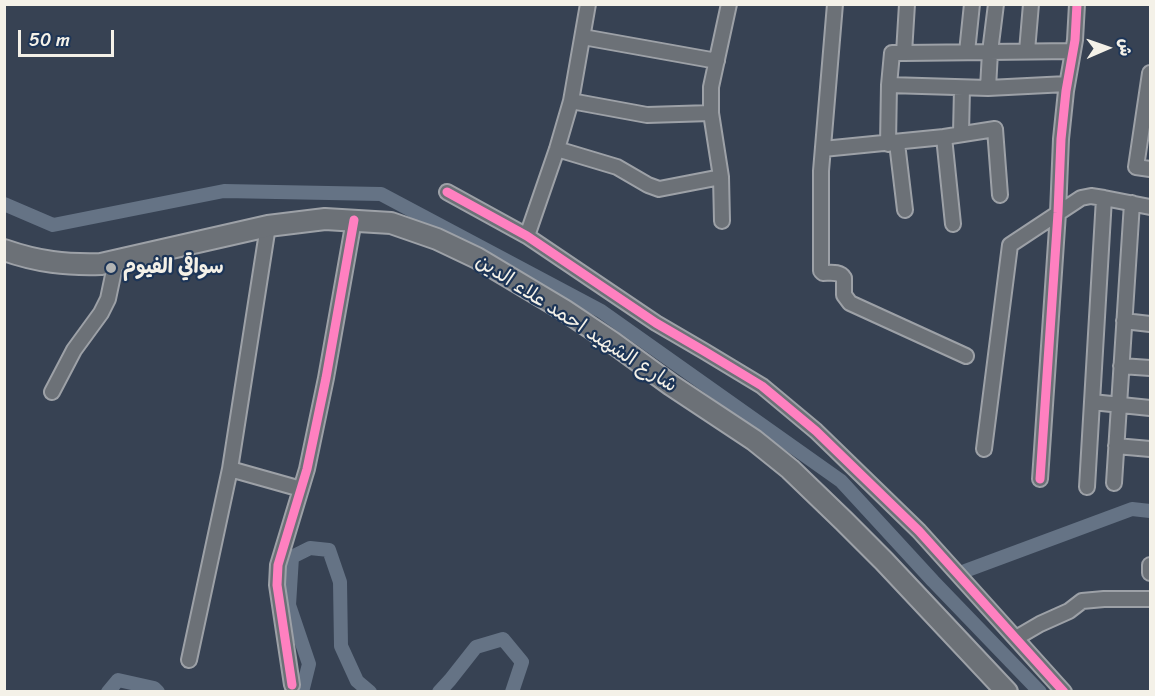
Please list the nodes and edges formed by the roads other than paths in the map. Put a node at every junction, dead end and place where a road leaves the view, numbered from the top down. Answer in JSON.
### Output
{"nodes":[{"id":1,"x":588,"y":4,"type":"edge"},
{"id":2,"x":729,"y":4,"type":"edge"},
{"id":3,"x":835,"y":4,"type":"edge"},
{"id":4,"x":907,"y":4,"type":"edge"},
{"id":5,"x":972,"y":4,"type":"edge"},
{"id":6,"x":996,"y":4,"type":"edge"},
{"id":7,"x":1031,"y":4,"type":"edge"},
{"id":8,"x":1077,"y":4,"type":"edge"},
{"id":9,"x":583,"y":37,"type":"junction"},
{"id":10,"x":1027,"y":51,"type":"junction"},
{"id":11,"x":1073,"y":51,"type":"junction"},
{"id":12,"x":967,"y":52,"type":"junction"},
{"id":13,"x":990,"y":52,"type":"junction"},
{"id":14,"x":904,"y":53,"type":"junction"},
{"id":15,"x":717,"y":62,"type":"junction"},
{"id":16,"x":1150,"y":73,"type":"edge"},
{"id":17,"x":1067,"y":84,"type":"junction"},
{"id":18,"x":889,"y":85,"type":"junction"},
{"id":19,"x":962,"y":88,"type":"junction"},
{"id":20,"x":988,"y":88,"type":"junction"},
{"id":21,"x":570,"y":101,"type":"junction"},
{"id":22,"x":711,"y":112,"type":"junction"},
{"id":23,"x":961,"y":134,"type":"junction"},
{"id":24,"x":944,"y":137,"type":"junction"},
{"id":25,"x":892,"y":143,"type":"junction"},
{"id":26,"x":557,"y":149,"type":"junction"},
{"id":27,"x":823,"y":149,"type":"junction"},
{"id":28,"x":1150,"y":169,"type":"edge"},
{"id":29,"x":721,"y":177,"type":"junction"},
{"id":30,"x":447,"y":192,"type":"dead end"},
{"id":31,"x":1000,"y":195,"type":"dead end"},
{"id":32,"x":1104,"y":198,"type":"junction"},
{"id":33,"x":1132,"y":203,"type":"junction"},
{"id":34,"x":1150,"y":207,"type":"edge"},
{"id":35,"x":905,"y":210,"type":"dead end"},
{"id":36,"x":1058,"y":213,"type":"junction"},
{"id":37,"x":354,"y":220,"type":"junction"},
{"id":38,"x":722,"y":221,"type":"dead end"},
{"id":39,"x":953,"y":224,"type":"dead end"},
{"id":40,"x":268,"y":226,"type":"junction"},
{"id":41,"x":527,"y":236,"type":"junction"},
{"id":42,"x":4,"y":250,"type":"edge"},
{"id":43,"x":116,"y":261,"type":"junction"},
{"id":44,"x":1124,"y":321,"type":"junction"},
{"id":45,"x":1150,"y":324,"type":"edge"},
{"id":46,"x":966,"y":356,"type":"dead end"},
{"id":47,"x":1121,"y":366,"type":"junction"},
{"id":48,"x":1150,"y":368,"type":"edge"},
{"id":49,"x":52,"y":392,"type":"dead end"},
{"id":50,"x":1092,"y":402,"type":"junction"},
{"id":51,"x":1118,"y":405,"type":"junction"},
{"id":52,"x":1150,"y":408,"type":"edge"},
{"id":53,"x":1116,"y":446,"type":"junction"},
{"id":54,"x":984,"y":449,"type":"dead end"},
{"id":55,"x":1150,"y":449,"type":"edge"},
{"id":56,"x":230,"y":469,"type":"junction"},
{"id":57,"x":1040,"y":479,"type":"dead end"},
{"id":58,"x":1114,"y":483,"type":"dead end"},
{"id":59,"x":1087,"y":487,"type":"dead end"},
{"id":60,"x":301,"y":489,"type":"junction"},
{"id":61,"x":1150,"y":565,"type":"edge"},
{"id":62,"x":1150,"y":573,"type":"edge"},
{"id":63,"x":1150,"y":599,"type":"edge"},
{"id":64,"x":1016,"y":638,"type":"junction"},
{"id":65,"x":189,"y":660,"type":"dead end"},
{"id":66,"x":292,"y":685,"type":"dead end"},
{"id":67,"x":1007,"y":692,"type":"edge"},
{"id":68,"x":1064,"y":692,"type":"edge"}],
"edges":[{"from":1,"to":9,"type":"street"},
{"from":2,"to":15,"type":"street"},
{"from":3,"to":27,"type":"street"},
{"from":4,"to":14,"type":"street"},
{"from":5,"to":12,"type":"street"},
{"from":6,"to":13,"type":"street"},
{"from":7,"to":10,"type":"street"},
{"from":8,"to":11,"type":"street"},
{"from":9,"to":15,"type":"street"},
{"from":9,"to":21,"type":"street"},
{"from":10,"to":11,"type":"street"},
{"from":10,"to":13,"type":"street"},
{"from":11,"to":17,"type":"street"},
{"from":12,"to":13,"type":"street"},
{"from":12,"to":14,"type":"street"},
{"from":13,"to":20,"type":"street"},
{"from":14,"to":18,"type":"street"},
{"from":15,"to":22,"type":"street"},
{"from":16,"to":28,"type":"street"},
{"from":17,"to":20,"type":"street"},
{"from":17,"to":36,"type":"street"},
{"from":18,"to":19,"type":"street"},
{"from":18,"to":25,"type":"street"},
{"from":19,"to":20,"type":"street"},
{"from":19,"to":23,"type":"street"},
{"from":21,"to":22,"type":"street"},
{"from":21,"to":26,"type":"street"},
{"from":22,"to":29,"type":"street"},
{"from":23,"to":24,"type":"street"},
{"from":23,"to":31,"type":"street"},
{"from":24,"to":25,"type":"street"},
{"from":24,"to":39,"type":"street"},
{"from":25,"to":27,"type":"street"},
{"from":25,"to":35,"type":"street"},
{"from":26,"to":29,"type":"street"},
{"from":26,"to":41,"type":"street"},
{"from":27,"to":46,"type":"street"},
{"from":29,"to":38,"type":"street"},
{"from":30,"to":41,"type":"street"},
{"from":32,"to":33,"type":"street"},
{"from":32,"to":36,"type":"street"},
{"from":32,"to":50,"type":"street"},
{"from":33,"to":34,"type":"street"},
{"from":33,"to":44,"type":"street"},
{"from":36,"to":54,"type":"street"},
{"from":36,"to":57,"type":"street"},
{"from":37,"to":40,"type":"main road","name":"شارع الشهيد احمد علاء الدين"},
{"from":37,"to":60,"type":"street"},
{"from":37,"to":67,"type":"main road","name":"شارع الشهيد احمد علاء الدين"},
{"from":40,"to":43,"type":"main road","name":"شارع الشهيد احمد علاء الدين"},
{"from":40,"to":56,"type":"street"},
{"from":41,"to":64,"type":"street"},
{"from":42,"to":43,"type":"main road","name":"شارع الشهيد احمد علاء الدين"},
{"from":43,"to":49,"type":"street"},
{"from":44,"to":45,"type":"street"},
{"from":44,"to":47,"type":"street"},
{"from":47,"to":48,"type":"street"},
{"from":47,"to":51,"type":"street"},
{"from":50,"to":51,"type":"street"},
{"from":50,"to":59,"type":"street"},
{"from":51,"to":52,"type":"street"},
{"from":51,"to":53,"type":"street"},
{"from":53,"to":55,"type":"street"},
{"from":53,"to":58,"type":"street"},
{"from":56,"to":60,"type":"street"},
{"from":56,"to":65,"type":"street"},
{"from":60,"to":66,"type":"street"},
{"from":61,"to":62,"type":"street"},
{"from":63,"to":64,"type":"street"},
{"from":64,"to":68,"type":"street"}]}
